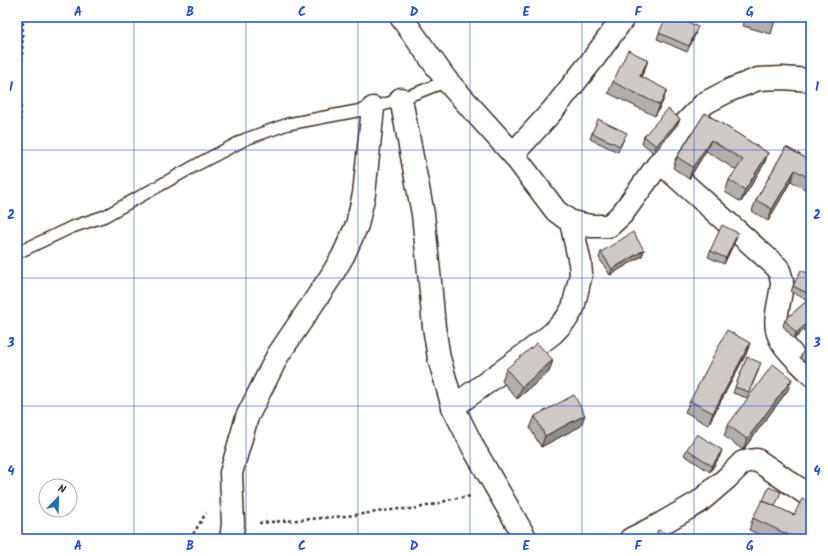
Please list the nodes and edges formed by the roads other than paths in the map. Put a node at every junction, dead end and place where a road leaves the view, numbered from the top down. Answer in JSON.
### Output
{"nodes":[{"id":1,"x":401,"y":17,"type":"edge"},
{"id":2,"x":624,"y":17,"type":"edge"},
{"id":3,"x":811,"y":80,"type":"edge"},
{"id":4,"x":447,"y":81,"type":"junction"},
{"id":5,"x":401,"y":99,"type":"junction"},
{"id":6,"x":374,"y":108,"type":"junction"},
{"id":7,"x":513,"y":154,"type":"junction"},
{"id":8,"x":660,"y":162,"type":"junction"},
{"id":9,"x":571,"y":222,"type":"junction"},
{"id":10,"x":18,"y":252,"type":"edge"},
{"id":11,"x":811,"y":374,"type":"edge"},
{"id":12,"x":453,"y":407,"type":"junction"},
{"id":13,"x":811,"y":497,"type":"edge"},
{"id":14,"x":232,"y":534,"type":"edge"},
{"id":15,"x":526,"y":539,"type":"edge"},
{"id":16,"x":631,"y":539,"type":"edge"}],
"edges":[{"from":1,"to":4,"type":"street"},
{"from":2,"to":7,"type":"street"},
{"from":3,"to":8,"type":"street"},
{"from":4,"to":5,"type":"lane"},
{"from":4,"to":7,"type":"street"},
{"from":5,"to":6,"type":"lane"},
{"from":5,"to":12,"type":"street"},
{"from":6,"to":10,"type":"lane"},
{"from":6,"to":14,"type":"street"},
{"from":7,"to":9,"type":"street"},
{"from":8,"to":9,"type":"street"},
{"from":8,"to":11,"type":"street"},
{"from":9,"to":12,"type":"street"},
{"from":12,"to":15,"type":"street"},
{"from":13,"to":16,"type":"street"}]}
